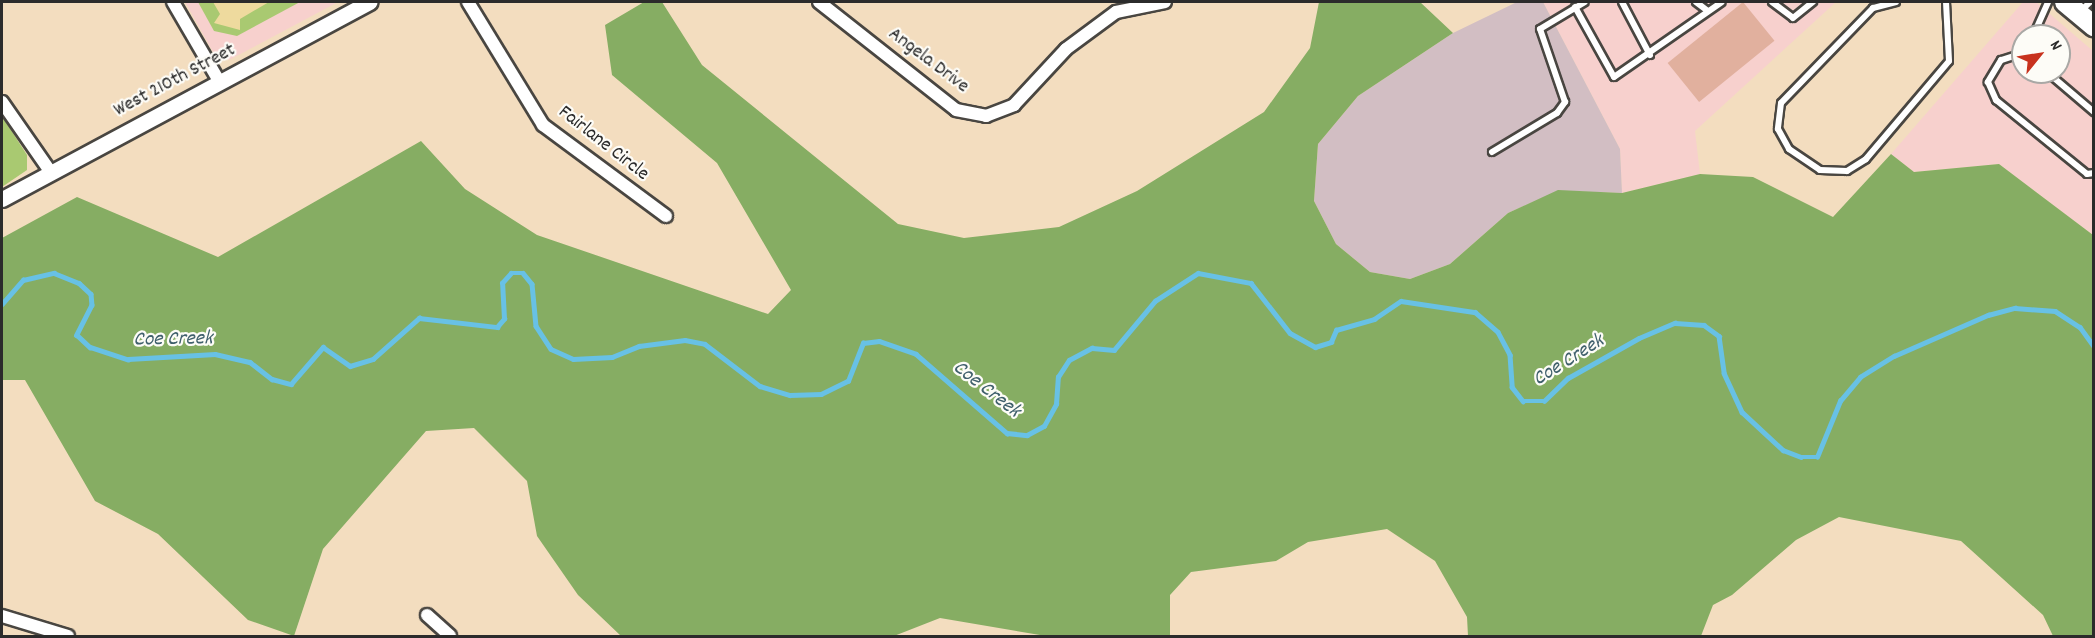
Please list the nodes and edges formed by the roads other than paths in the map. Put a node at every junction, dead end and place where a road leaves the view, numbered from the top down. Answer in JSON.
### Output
{"nodes":[{"id":1,"x":173,"y":2,"type":"edge"},
{"id":2,"x":369,"y":2,"type":"edge"},
{"id":3,"x":468,"y":2,"type":"edge"},
{"id":4,"x":819,"y":2,"type":"edge"},
{"id":5,"x":1165,"y":2,"type":"edge"},
{"id":6,"x":1585,"y":2,"type":"edge"},
{"id":7,"x":1622,"y":2,"type":"edge"},
{"id":8,"x":1696,"y":2,"type":"edge"},
{"id":9,"x":1722,"y":2,"type":"edge"},
{"id":10,"x":1772,"y":2,"type":"edge"},
{"id":11,"x":1813,"y":2,"type":"edge"},
{"id":12,"x":1896,"y":2,"type":"edge"},
{"id":13,"x":1946,"y":2,"type":"edge"},
{"id":14,"x":2049,"y":2,"type":"edge"},
{"id":15,"x":1114,"y":7,"type":"edge"},
{"id":16,"x":1575,"y":7,"type":"junction"},
{"id":17,"x":1708,"y":11,"type":"junction"},
{"id":18,"x":2039,"y":24,"type":"edge"},
{"id":19,"x":1650,"y":55,"type":"junction"},
{"id":20,"x":2011,"y":57,"type":"edge"},
{"id":21,"x":219,"y":81,"type":"junction"},
{"id":22,"x":2061,"y":84,"type":"edge"},
{"id":23,"x":2,"y":102,"type":"edge"},
{"id":24,"x":2094,"y":112,"type":"edge"},
{"id":25,"x":1491,"y":152,"type":"dead end"},
{"id":26,"x":50,"y":171,"type":"junction"},
{"id":27,"x":2094,"y":173,"type":"edge"},
{"id":28,"x":2,"y":199,"type":"edge"},
{"id":29,"x":666,"y":216,"type":"dead end"},
{"id":30,"x":427,"y":615,"type":"dead end"},
{"id":31,"x":2,"y":616,"type":"edge"},
{"id":32,"x":68,"y":636,"type":"edge"},
{"id":33,"x":450,"y":636,"type":"edge"}],
"edges":[{"from":1,"to":21,"type":"street"},
{"from":2,"to":21,"type":"street","name":"West 210th Street"},
{"from":3,"to":29,"type":"street","name":"Fairlane Circle"},
{"from":4,"to":15,"type":"street","name":"Angela Drive"},
{"from":5,"to":15,"type":"street","name":"Angela Drive"},
{"from":6,"to":16,"type":"lane"},
{"from":7,"to":19,"type":"lane"},
{"from":8,"to":17,"type":"lane"},
{"from":9,"to":17,"type":"lane"},
{"from":10,"to":11,"type":"lane"},
{"from":12,"to":13,"type":"lane"},
{"from":14,"to":18,"type":"lane"},
{"from":16,"to":19,"type":"lane"},
{"from":16,"to":25,"type":"lane"},
{"from":17,"to":19,"type":"lane"},
{"from":20,"to":27,"type":"lane"},
{"from":21,"to":26,"type":"street","name":"West 210th Street"},
{"from":22,"to":24,"type":"lane"},
{"from":23,"to":26,"type":"street"},
{"from":26,"to":28,"type":"street","name":"West 210th Street"},
{"from":30,"to":33,"type":"street"},
{"from":31,"to":32,"type":"street"}]}
